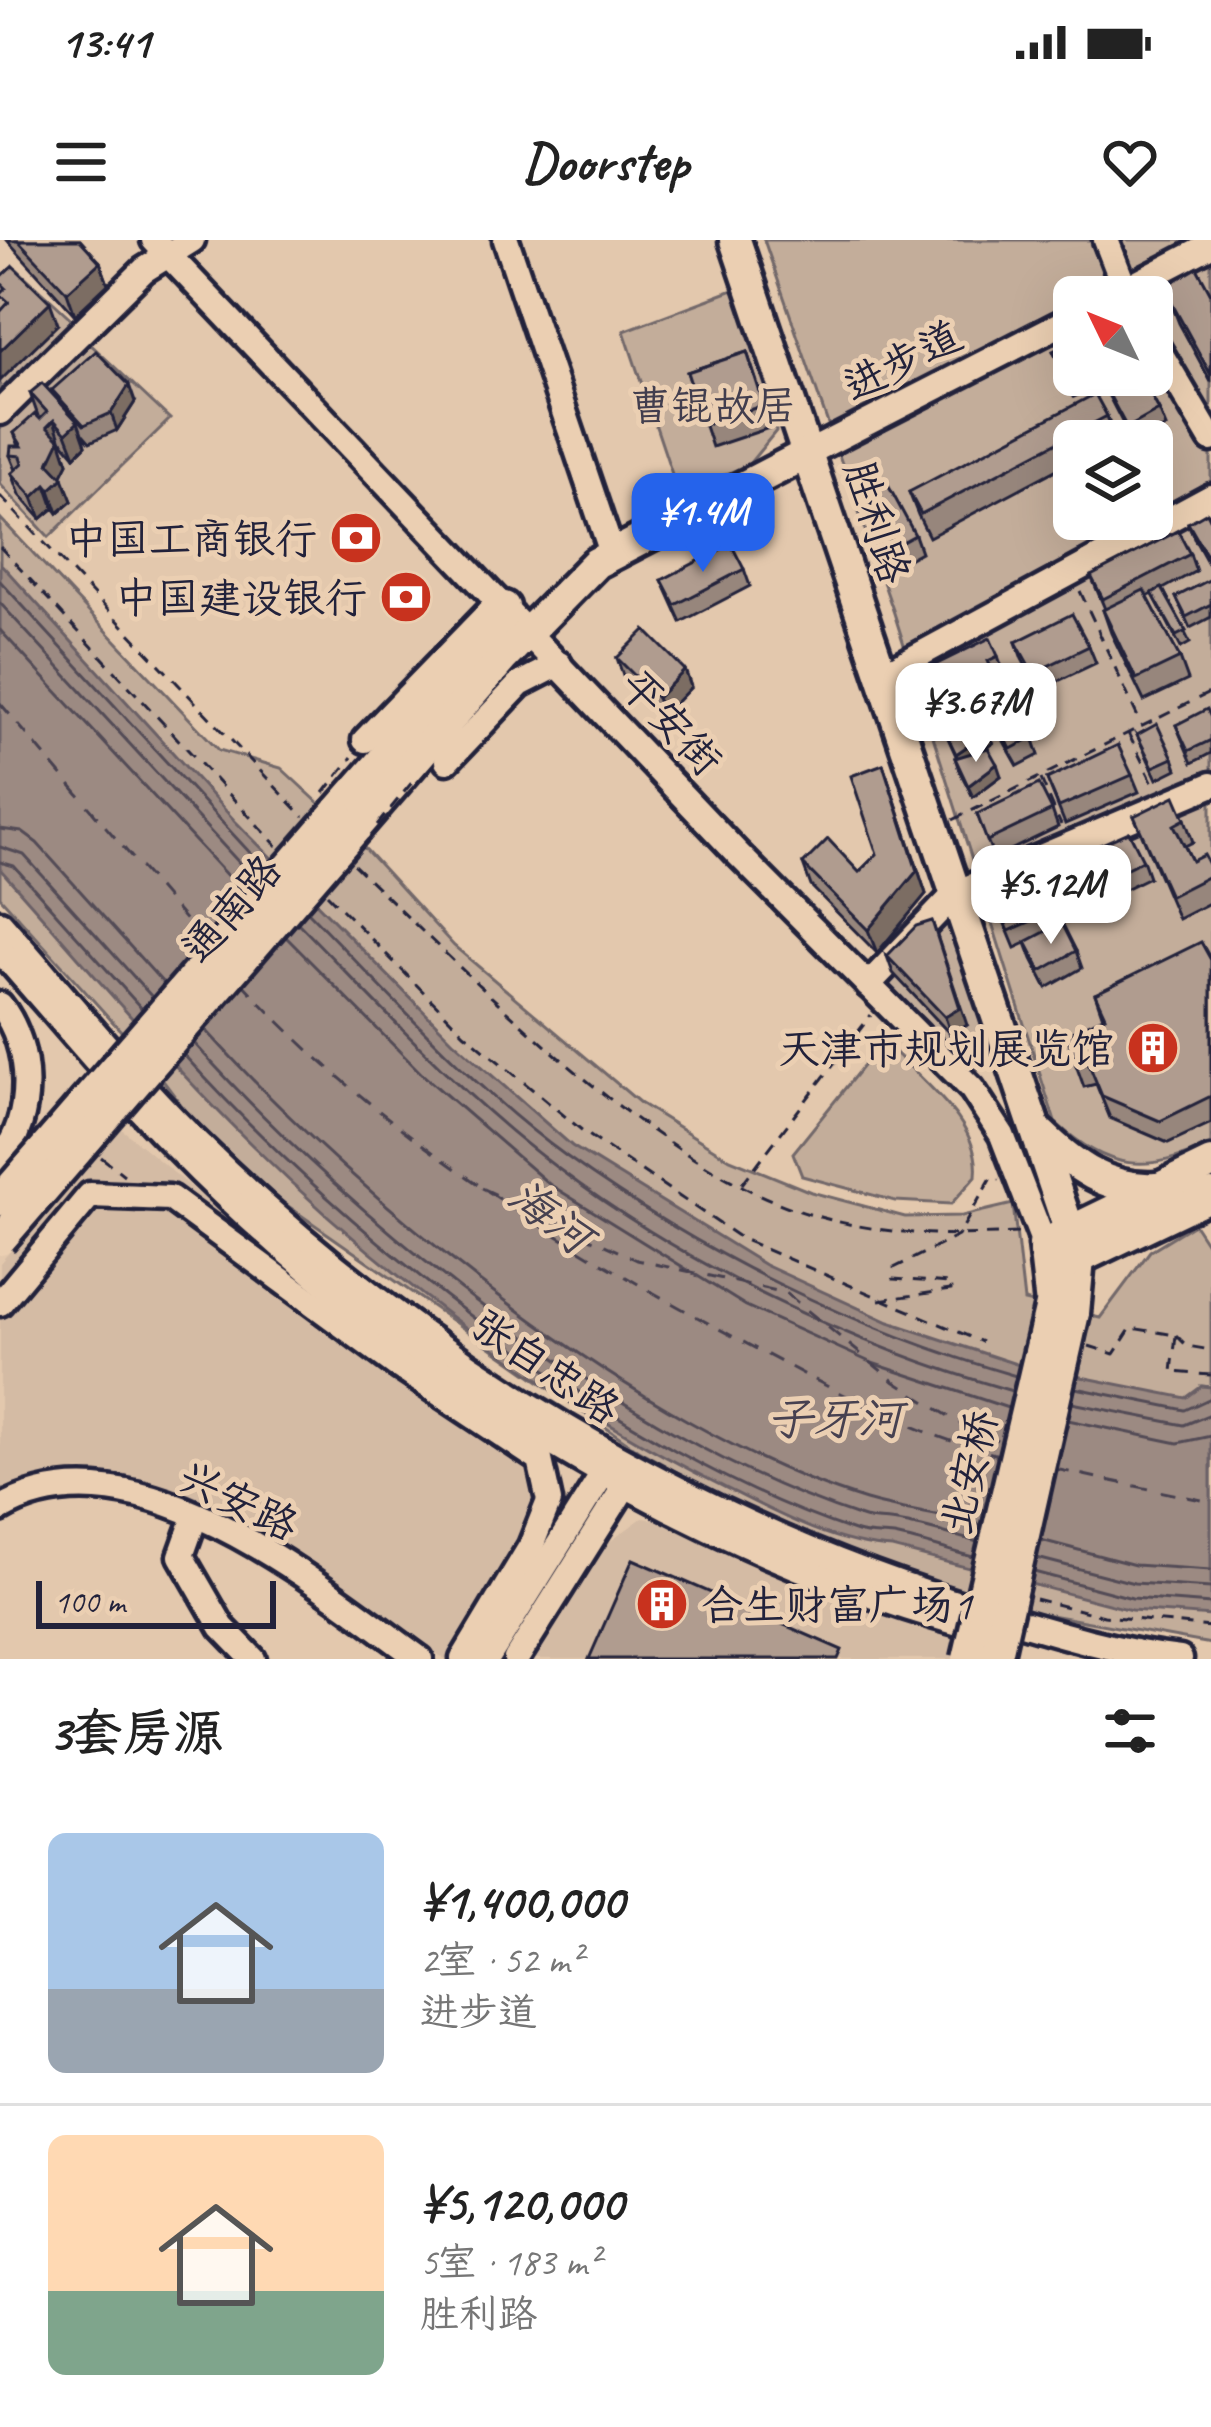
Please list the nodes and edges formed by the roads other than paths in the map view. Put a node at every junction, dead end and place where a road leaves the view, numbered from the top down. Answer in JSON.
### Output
{"nodes":[{"id":1,"x":192,"y":240,"type":"edge"},
{"id":2,"x":506,"y":240,"type":"edge"},
{"id":3,"x":735,"y":240,"type":"edge"},
{"id":4,"x":1106,"y":240,"type":"edge"},
{"id":5,"x":1211,"y":245,"type":"edge"},
{"id":6,"x":160,"y":247,"type":"edge"},
{"id":7,"x":1116,"y":276,"type":"edge"},
{"id":8,"x":1155,"y":276,"type":"edge"},
{"id":9,"x":1053,"y":328,"type":"edge"},
{"id":10,"x":1173,"y":375,"type":"edge"},
{"id":11,"x":0,"y":412,"type":"edge"},
{"id":12,"x":1211,"y":440,"type":"edge"},
{"id":13,"x":810,"y":452,"type":"junction"},
{"id":14,"x":1211,"y":497,"type":"edge"},
{"id":15,"x":612,"y":553,"type":"junction"},
{"id":16,"x":501,"y":605,"type":"junction"},
{"id":17,"x":527,"y":631,"type":"junction"},
{"id":18,"x":560,"y":664,"type":"junction"},
{"id":19,"x":884,"y":674,"type":"junction"},
{"id":20,"x":364,"y":740,"type":"dead end"},
{"id":21,"x":447,"y":761,"type":"dead end"},
{"id":22,"x":1211,"y":785,"type":"edge"},
{"id":23,"x":337,"y":824,"type":"junction"},
{"id":24,"x":956,"y":892,"type":"junction"},
{"id":25,"x":0,"y":923,"type":"edge"},
{"id":26,"x":0,"y":950,"type":"edge"},
{"id":27,"x":876,"y":993,"type":"junction"},
{"id":28,"x":0,"y":1005,"type":"edge"},
{"id":29,"x":1036,"y":1130,"type":"junction"},
{"id":30,"x":0,"y":1160,"type":"edge"},
{"id":31,"x":1211,"y":1163,"type":"edge"},
{"id":32,"x":1165,"y":1186,"type":"junction"},
{"id":33,"x":1210,"y":1199,"type":"edge"},
{"id":34,"x":0,"y":1200,"type":"edge"},
{"id":35,"x":0,"y":1240,"type":"edge"},
{"id":36,"x":1061,"y":1264,"type":"junction"},
{"id":37,"x":0,"y":1303,"type":"edge"},
{"id":38,"x":619,"y":1472,"type":"junction"},
{"id":39,"x":0,"y":1509,"type":"edge"},
{"id":40,"x":195,"y":1516,"type":"junction"},
{"id":41,"x":253,"y":1659,"type":"edge"},
{"id":42,"x":420,"y":1659,"type":"edge"},
{"id":43,"x":463,"y":1659,"type":"edge"},
{"id":44,"x":487,"y":1659,"type":"edge"},
{"id":45,"x":516,"y":1659,"type":"edge"},
{"id":46,"x":968,"y":1659,"type":"edge"},
{"id":47,"x":996,"y":1659,"type":"edge"},
{"id":48,"x":1108,"y":1659,"type":"edge"},
{"id":49,"x":1180,"y":1659,"type":"edge"}],
"edges":[{"from":1,"to":6,"type":"street"},
{"from":2,"to":15,"type":"street"},
{"from":3,"to":13,"type":"main road","name":"胜利路"},
{"from":4,"to":7,"type":"street"},
{"from":5,"to":8,"type":"street"},
{"from":6,"to":11,"type":"street"},
{"from":6,"to":16,"type":"street","name":"平安街"},
{"from":9,"to":13,"type":"street","name":"进步道"},
{"from":10,"to":12,"type":"street"},
{"from":13,"to":15,"type":"main road","name":"进步道"},
{"from":13,"to":19,"type":"main road","name":"胜利路"},
{"from":14,"to":19,"type":"street"},
{"from":15,"to":17,"type":"main road","name":"进步道"},
{"from":16,"to":17,"type":"street","name":"平安街"},
{"from":16,"to":20,"type":"street"},
{"from":16,"to":23,"type":"main road","name":"通南路"},
{"from":17,"to":18,"type":"street","name":"平安街"},
{"from":17,"to":23,"type":"main road","name":"通南路"},
{"from":18,"to":21,"type":"street"},
{"from":18,"to":27,"type":"street","name":"平安街"},
{"from":19,"to":24,"type":"main road","name":"胜利路"},
{"from":22,"to":24,"type":"street"},
{"from":23,"to":34,"type":"main road","bridge":true},
{"from":23,"to":35,"type":"main road","name":"通南路","bridge":true},
{"from":24,"to":27,"type":"street"},
{"from":24,"to":29,"type":"main road","name":"胜利路"},
{"from":25,"to":38,"type":"street","name":"张自忠路"},
{"from":26,"to":38,"type":"street","name":"张自忠路"},
{"from":27,"to":36,"type":"street","name":"平安街"},
{"from":28,"to":30,"type":"street"},
{"from":29,"to":32,"type":"main road"},
{"from":29,"to":36,"type":"main road","name":"胜利路"},
{"from":31,"to":32,"type":"main road"},
{"from":32,"to":36,"type":"main road"},
{"from":33,"to":36,"type":"main road"},
{"from":36,"to":46,"type":"main road","name":"北安桥","bridge":true},
{"from":36,"to":47,"type":"main road","name":"北安桥","bridge":true},
{"from":37,"to":43,"type":"street","name":"张自忠路"},
{"from":38,"to":44,"type":"street"},
{"from":38,"to":45,"type":"street"},
{"from":38,"to":48,"type":"street","name":"张自忠路"},
{"from":38,"to":49,"type":"street","name":"张自忠路"},
{"from":39,"to":40,"type":"street","name":"兴安路"},
{"from":40,"to":41,"type":"street"},
{"from":40,"to":42,"type":"street","name":"兴安路"}]}
